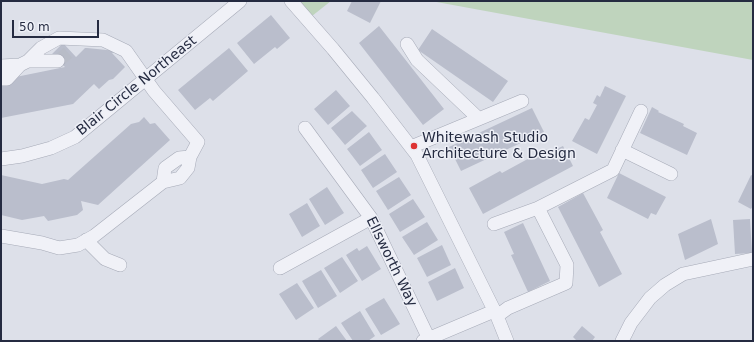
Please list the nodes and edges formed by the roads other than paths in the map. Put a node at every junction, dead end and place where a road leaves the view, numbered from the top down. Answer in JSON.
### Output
{"nodes":[{"id":1,"x":240,"y":1,"type":"edge"},
{"id":2,"x":291,"y":1,"type":"edge"},
{"id":3,"x":81,"y":40,"type":"junction"},
{"id":4,"x":407,"y":44,"type":"dead end"},
{"id":5,"x":70,"y":51,"type":"tunnel mouth"},
{"id":6,"x":58,"y":61,"type":"tunnel mouth"},
{"id":7,"x":24,"y":63,"type":"junction"},
{"id":8,"x":1,"y":66,"type":"edge"},
{"id":9,"x":145,"y":78,"type":"junction"},
{"id":10,"x":1,"y":80,"type":"edge"},
{"id":11,"x":522,"y":102,"type":"dead end"},
{"id":12,"x":641,"y":111,"type":"dead end"},
{"id":13,"x":478,"y":118,"type":"junction"},
{"id":14,"x":305,"y":128,"type":"dead end"},
{"id":15,"x":411,"y":146,"type":"junction"},
{"id":16,"x":622,"y":150,"type":"junction"},
{"id":17,"x":1,"y":159,"type":"edge"},
{"id":18,"x":671,"y":174,"type":"dead end"},
{"id":19,"x":538,"y":208,"type":"junction"},
{"id":20,"x":371,"y":218,"type":"junction"},
{"id":21,"x":494,"y":224,"type":"dead end"},
{"id":22,"x":1,"y":236,"type":"edge"},
{"id":23,"x":86,"y":240,"type":"junction"},
{"id":24,"x":753,"y":259,"type":"edge"},
{"id":25,"x":120,"y":265,"type":"dead end"},
{"id":26,"x":280,"y":268,"type":"dead end"},
{"id":27,"x":496,"y":314,"type":"junction"},
{"id":28,"x":427,"y":340,"type":"edge"},
{"id":29,"x":507,"y":341,"type":"edge"},
{"id":30,"x":622,"y":341,"type":"edge"}],
"edges":[{"from":1,"to":9,"type":"street","name":"Blair Circle Northeast"},
{"from":2,"to":15,"type":"street"},
{"from":3,"to":5,"type":"street"},
{"from":3,"to":7,"type":"street"},
{"from":3,"to":9,"type":"street"},
{"from":4,"to":13,"type":"street"},
{"from":6,"to":7,"type":"street"},
{"from":7,"to":8,"type":"street"},
{"from":7,"to":10,"type":"street"},
{"from":9,"to":17,"type":"street","name":"Blair Circle Northeast"},
{"from":9,"to":23,"type":"street"},
{"from":11,"to":13,"type":"street"},
{"from":12,"to":16,"type":"street"},
{"from":13,"to":15,"type":"street"},
{"from":14,"to":20,"type":"street","name":"Ellsworth Way"},
{"from":15,"to":27,"type":"street"},
{"from":16,"to":18,"type":"street"},
{"from":16,"to":19,"type":"street"},
{"from":19,"to":21,"type":"street"},
{"from":19,"to":27,"type":"street"},
{"from":20,"to":26,"type":"street"},
{"from":20,"to":28,"type":"street","name":"Ellsworth Way"},
{"from":22,"to":23,"type":"street"},
{"from":23,"to":25,"type":"street"},
{"from":24,"to":30,"type":"street"},
{"from":27,"to":28,"type":"street"},
{"from":27,"to":29,"type":"street"}]}
